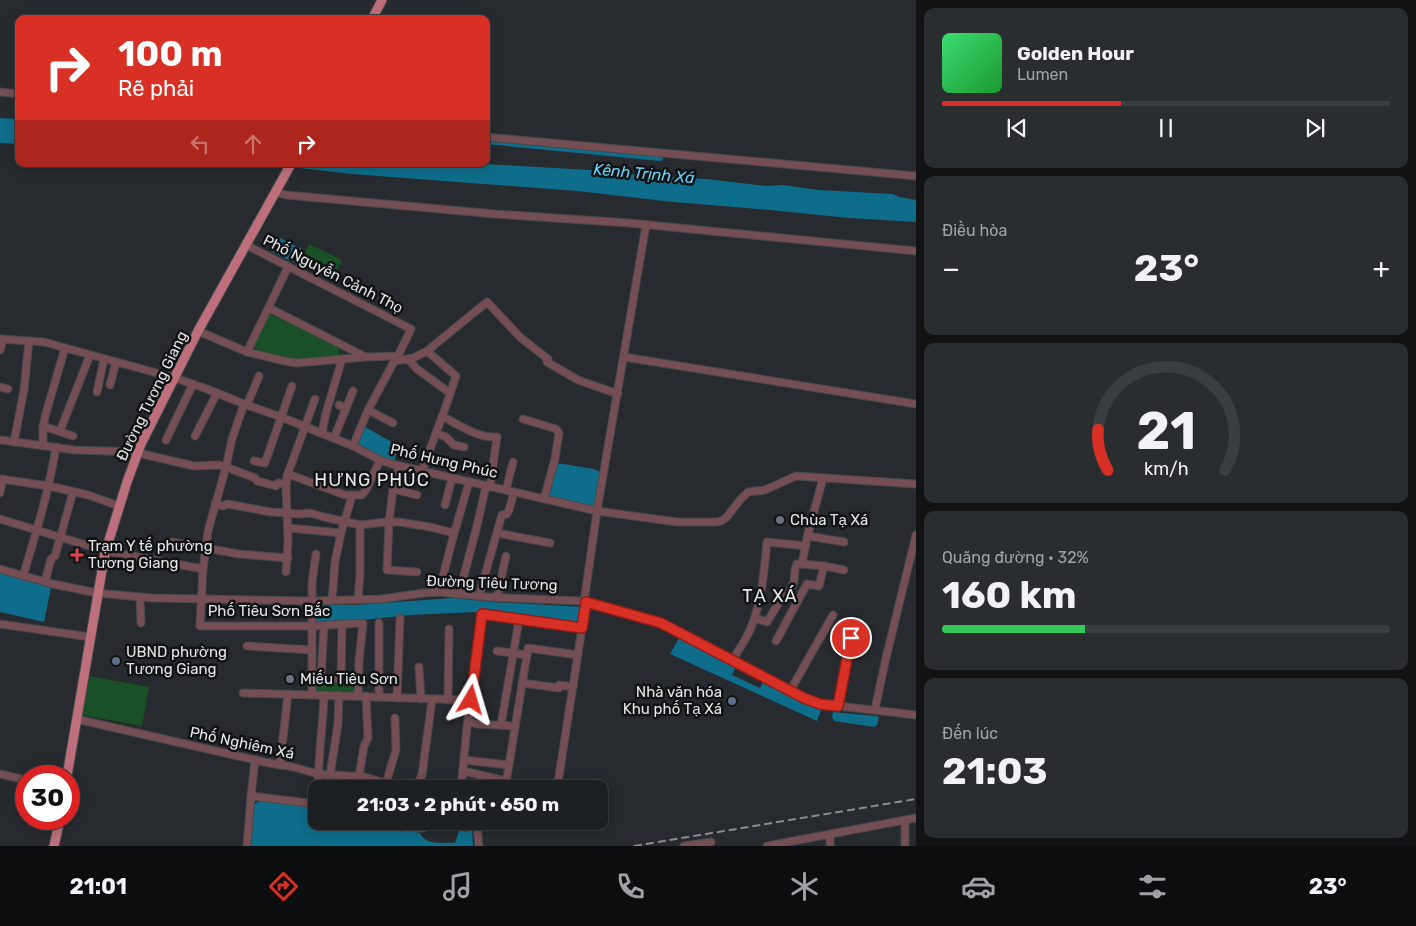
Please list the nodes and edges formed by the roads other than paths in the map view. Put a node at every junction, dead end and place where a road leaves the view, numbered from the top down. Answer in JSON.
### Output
{"nodes":[{"id":1,"x":382,"y":0,"type":"edge"},
{"id":2,"x":374,"y":15,"type":"edge"},
{"id":3,"x":0,"y":92,"type":"edge"},
{"id":4,"x":15,"y":94,"type":"edge"},
{"id":5,"x":490,"y":138,"type":"edge"},
{"id":6,"x":289,"y":167,"type":"edge"},
{"id":7,"x":916,"y":176,"type":"edge"},
{"id":8,"x":275,"y":192,"type":"junction"},
{"id":9,"x":646,"y":225,"type":"junction"},
{"id":10,"x":246,"y":245,"type":"junction"},
{"id":11,"x":916,"y":251,"type":"edge"},
{"id":12,"x":288,"y":267,"type":"junction"},
{"id":13,"x":268,"y":308,"type":"junction"},
{"id":14,"x":198,"y":331,"type":"junction"},
{"id":15,"x":2,"y":339,"type":"edge"},
{"id":16,"x":29,"y":341,"type":"junction"},
{"id":17,"x":65,"y":348,"type":"junction"},
{"id":18,"x":0,"y":350,"type":"edge"},
{"id":19,"x":427,"y":351,"type":"junction"},
{"id":20,"x":247,"y":352,"type":"junction"},
{"id":21,"x":90,"y":355,"type":"junction"},
{"id":22,"x":366,"y":357,"type":"junction"},
{"id":23,"x":624,"y":357,"type":"junction"},
{"id":24,"x":396,"y":358,"type":"junction"},
{"id":25,"x":104,"y":359,"type":"junction"},
{"id":26,"x":342,"y":359,"type":"junction"},
{"id":27,"x":408,"y":359,"type":"junction"},
{"id":28,"x":116,"y":362,"type":"junction"},
{"id":29,"x":259,"y":376,"type":"dead end"},
{"id":30,"x":175,"y":378,"type":"junction"},
{"id":31,"x":193,"y":384,"type":"junction"},
{"id":32,"x":110,"y":385,"type":"dead end"},
{"id":33,"x":292,"y":386,"type":"dead end"},
{"id":34,"x":354,"y":391,"type":"dead end"},
{"id":35,"x":97,"y":392,"type":"dead end"},
{"id":36,"x":217,"y":393,"type":"junction"},
{"id":37,"x":450,"y":393,"type":"junction"},
{"id":38,"x":618,"y":394,"type":"junction"},
{"id":39,"x":315,"y":399,"type":"dead end"},
{"id":40,"x":916,"y":404,"type":"edge"},
{"id":41,"x":245,"y":405,"type":"junction"},
{"id":42,"x":368,"y":410,"type":"junction"},
{"id":43,"x":442,"y":416,"type":"junction"},
{"id":44,"x":281,"y":417,"type":"junction"},
{"id":45,"x":523,"y":419,"type":"dead end"},
{"id":46,"x":393,"y":423,"type":"dead end"},
{"id":47,"x":44,"y":426,"type":"junction"},
{"id":48,"x":304,"y":426,"type":"junction"},
{"id":49,"x":60,"y":431,"type":"junction"},
{"id":50,"x":322,"y":433,"type":"junction"},
{"id":51,"x":436,"y":433,"type":"junction"},
{"id":52,"x":74,"y":436,"type":"dead end"},
{"id":53,"x":194,"y":436,"type":"dead end"},
{"id":54,"x":334,"y":438,"type":"junction"},
{"id":55,"x":0,"y":440,"type":"edge"},
{"id":56,"x":166,"y":440,"type":"dead end"},
{"id":57,"x":14,"y":442,"type":"junction"},
{"id":58,"x":43,"y":446,"type":"junction"},
{"id":59,"x":352,"y":446,"type":"junction"},
{"id":60,"x":464,"y":447,"type":"dead end"},
{"id":61,"x":56,"y":448,"type":"junction"},
{"id":62,"x":138,"y":453,"type":"junction"},
{"id":63,"x":380,"y":460,"type":"junction"},
{"id":64,"x":254,"y":461,"type":"dead end"},
{"id":65,"x":513,"y":462,"type":"dead end"},
{"id":66,"x":399,"y":466,"type":"junction"},
{"id":67,"x":226,"y":467,"type":"junction"},
{"id":68,"x":422,"y":471,"type":"junction"},
{"id":69,"x":288,"y":474,"type":"junction"},
{"id":70,"x":452,"y":478,"type":"junction"},
{"id":71,"x":823,"y":478,"type":"junction"},
{"id":72,"x":2,"y":479,"type":"edge"},
{"id":73,"x":469,"y":482,"type":"junction"},
{"id":74,"x":286,"y":484,"type":"junction"},
{"id":75,"x":916,"y":484,"type":"edge"},
{"id":76,"x":48,"y":486,"type":"junction"},
{"id":77,"x":488,"y":486,"type":"junction"},
{"id":78,"x":393,"y":489,"type":"junction"},
{"id":79,"x":510,"y":491,"type":"junction"},
{"id":80,"x":73,"y":492,"type":"junction"},
{"id":81,"x":0,"y":493,"type":"edge"},
{"id":82,"x":417,"y":495,"type":"dead end"},
{"id":83,"x":352,"y":496,"type":"junction"},
{"id":84,"x":544,"y":499,"type":"junction"},
{"id":85,"x":215,"y":504,"type":"junction"},
{"id":86,"x":445,"y":505,"type":"dead end"},
{"id":87,"x":119,"y":506,"type":"junction"},
{"id":88,"x":597,"y":511,"type":"junction"},
{"id":89,"x":287,"y":514,"type":"junction"},
{"id":90,"x":0,"y":519,"type":"edge"},
{"id":91,"x":344,"y":522,"type":"junction"},
{"id":92,"x":389,"y":522,"type":"junction"},
{"id":93,"x":360,"y":524,"type":"junction"},
{"id":94,"x":288,"y":528,"type":"junction"},
{"id":95,"x":38,"y":530,"type":"junction"},
{"id":96,"x":341,"y":533,"type":"junction"},
{"id":97,"x":454,"y":533,"type":"junction"},
{"id":98,"x":497,"y":533,"type":"junction"},
{"id":99,"x":916,"y":535,"type":"edge"},
{"id":100,"x":808,"y":536,"type":"junction"},
{"id":101,"x":61,"y":537,"type":"junction"},
{"id":102,"x":172,"y":542,"type":"dead end"},
{"id":103,"x":844,"y":542,"type":"dead end"},
{"id":104,"x":550,"y":543,"type":"dead end"},
{"id":105,"x":806,"y":546,"type":"junction"},
{"id":106,"x":205,"y":548,"type":"junction"},
{"id":107,"x":106,"y":551,"type":"junction"},
{"id":108,"x":316,"y":554,"type":"dead end"},
{"id":109,"x":506,"y":556,"type":"dead end"},
{"id":110,"x":288,"y":558,"type":"junction"},
{"id":111,"x":802,"y":564,"type":"junction"},
{"id":112,"x":824,"y":566,"type":"junction"},
{"id":113,"x":0,"y":569,"type":"edge"},
{"id":114,"x":203,"y":569,"type":"junction"},
{"id":115,"x":844,"y":570,"type":"dead end"},
{"id":116,"x":286,"y":572,"type":"dead end"},
{"id":117,"x":417,"y":572,"type":"dead end"},
{"id":118,"x":23,"y":576,"type":"junction"},
{"id":119,"x":45,"y":582,"type":"junction"},
{"id":120,"x":439,"y":592,"type":"junction"},
{"id":121,"x":97,"y":593,"type":"junction"},
{"id":122,"x":459,"y":594,"type":"junction"},
{"id":123,"x":479,"y":596,"type":"junction"},
{"id":124,"x":140,"y":597,"type":"junction"},
{"id":125,"x":496,"y":598,"type":"junction"},
{"id":126,"x":201,"y":599,"type":"junction"},
{"id":127,"x":332,"y":600,"type":"junction"},
{"id":128,"x":358,"y":600,"type":"junction"},
{"id":129,"x":313,"y":601,"type":"junction"},
{"id":130,"x":585,"y":602,"type":"junction"},
{"id":131,"x":833,"y":615,"type":"dead end"},
{"id":132,"x":400,"y":618,"type":"dead end"},
{"id":133,"x":755,"y":618,"type":"junction"},
{"id":134,"x":519,"y":620,"type":"junction"},
{"id":135,"x":141,"y":623,"type":"dead end"},
{"id":136,"x":380,"y":623,"type":"dead end"},
{"id":137,"x":0,"y":624,"type":"edge"},
{"id":138,"x":342,"y":624,"type":"junction"},
{"id":139,"x":312,"y":626,"type":"junction"},
{"id":140,"x":324,"y":626,"type":"junction"},
{"id":141,"x":582,"y":628,"type":"junction"},
{"id":142,"x":449,"y":629,"type":"dead end"},
{"id":143,"x":90,"y":637,"type":"junction"},
{"id":144,"x":851,"y":638,"type":"dead end"},
{"id":145,"x":776,"y":641,"type":"dead end"},
{"id":146,"x":247,"y":646,"type":"dead end"},
{"id":147,"x":312,"y":650,"type":"junction"},
{"id":148,"x":497,"y":650,"type":"dead end"},
{"id":149,"x":513,"y":653,"type":"junction"},
{"id":150,"x":526,"y":655,"type":"junction"},
{"id":151,"x":578,"y":655,"type":"junction"},
{"id":152,"x":732,"y":661,"type":"junction"},
{"id":153,"x":419,"y":667,"type":"dead end"},
{"id":154,"x":312,"y":678,"type":"junction"},
{"id":155,"x":321,"y":678,"type":"junction"},
{"id":156,"x":341,"y":679,"type":"junction"},
{"id":157,"x":359,"y":680,"type":"junction"},
{"id":158,"x":522,"y":683,"type":"junction"},
{"id":159,"x":573,"y":687,"type":"junction"},
{"id":160,"x":790,"y":691,"type":"junction"},
{"id":161,"x":243,"y":693,"type":"dead end"},
{"id":162,"x":288,"y":694,"type":"junction"},
{"id":163,"x":312,"y":695,"type":"junction"},
{"id":164,"x":324,"y":695,"type":"junction"},
{"id":165,"x":339,"y":695,"type":"junction"},
{"id":166,"x":362,"y":696,"type":"junction"},
{"id":167,"x":378,"y":697,"type":"junction"},
{"id":168,"x":397,"y":698,"type":"junction"},
{"id":169,"x":421,"y":699,"type":"junction"},
{"id":170,"x":432,"y":700,"type":"junction"},
{"id":171,"x":448,"y":700,"type":"junction"},
{"id":172,"x":471,"y":700,"type":"junction"},
{"id":173,"x":838,"y":706,"type":"junction"},
{"id":174,"x":875,"y":709,"type":"junction"},
{"id":175,"x":916,"y":714,"type":"edge"},
{"id":176,"x":395,"y":718,"type":"dead end"},
{"id":177,"x":76,"y":719,"type":"junction"},
{"id":178,"x":468,"y":720,"type":"junction"},
{"id":179,"x":501,"y":725,"type":"junction"},
{"id":180,"x":515,"y":726,"type":"junction"},
{"id":181,"x":255,"y":760,"type":"junction"},
{"id":182,"x":464,"y":760,"type":"junction"},
{"id":183,"x":68,"y":765,"type":"edge"},
{"id":184,"x":280,"y":765,"type":"junction"},
{"id":185,"x":509,"y":765,"type":"junction"},
{"id":186,"x":463,"y":771,"type":"junction"},
{"id":187,"x":0,"y":774,"type":"edge"},
{"id":188,"x":318,"y":774,"type":"junction"},
{"id":189,"x":330,"y":775,"type":"junction"},
{"id":190,"x":359,"y":776,"type":"junction"},
{"id":191,"x":15,"y":777,"type":"edge"},
{"id":192,"x":318,"y":780,"type":"edge"},
{"id":193,"x":374,"y":780,"type":"edge"},
{"id":194,"x":387,"y":780,"type":"edge"},
{"id":195,"x":420,"y":780,"type":"edge"},
{"id":196,"x":462,"y":780,"type":"edge"},
{"id":197,"x":491,"y":780,"type":"edge"},
{"id":198,"x":507,"y":780,"type":"edge"},
{"id":199,"x":558,"y":780,"type":"edge"},
{"id":200,"x":251,"y":796,"type":"junction"},
{"id":201,"x":308,"y":803,"type":"edge"},
{"id":202,"x":916,"y":818,"type":"edge"},
{"id":203,"x":905,"y":820,"type":"junction"},
{"id":204,"x":58,"y":830,"type":"edge"},
{"id":205,"x":477,"y":830,"type":"edge"},
{"id":206,"x":830,"y":834,"type":"junction"},
{"id":207,"x":711,"y":842,"type":"dead end"},
{"id":208,"x":795,"y":843,"type":"edge"},
{"id":209,"x":54,"y":846,"type":"edge"},
{"id":210,"x":247,"y":846,"type":"edge"},
{"id":211,"x":479,"y":846,"type":"edge"},
{"id":212,"x":684,"y":846,"type":"edge"},
{"id":213,"x":766,"y":846,"type":"edge"},
{"id":214,"x":830,"y":846,"type":"edge"},
{"id":215,"x":905,"y":846,"type":"edge"}],
"edges":[{"from":1,"to":2,"type":"main road"},
{"from":3,"to":4,"type":"street"},
{"from":5,"to":7,"type":"street"},
{"from":6,"to":8,"type":"main road","name":"Đường Tương Giang"},
{"from":8,"to":9,"type":"street"},
{"from":8,"to":10,"type":"main road","name":"Đường Tương Giang"},
{"from":9,"to":11,"type":"street"},
{"from":9,"to":23,"type":"street"},
{"from":10,"to":12,"type":"street","name":"Phố Nguyễn Cảnh Thọ"},
{"from":10,"to":14,"type":"main road","name":"Đường Tương Giang"},
{"from":12,"to":13,"type":"street"},
{"from":12,"to":24,"type":"street","name":"Phố Nguyễn Cảnh Thọ"},
{"from":13,"to":20,"type":"street"},
{"from":13,"to":22,"type":"street"},
{"from":14,"to":20,"type":"street"},
{"from":14,"to":30,"type":"main road","name":"Đường Tương Giang"},
{"from":15,"to":16,"type":"street","name":"Phố Hưng Phúc"},
{"from":15,"to":18,"type":"street"},
{"from":16,"to":17,"type":"street","name":"Phố Hưng Phúc"},
{"from":16,"to":57,"type":"street"},
{"from":17,"to":21,"type":"street","name":"Phố Hưng Phúc"},
{"from":17,"to":47,"type":"street"},
{"from":19,"to":27,"type":"street"},
{"from":19,"to":37,"type":"street"},
{"from":19,"to":38,"type":"street"},
{"from":20,"to":26,"type":"street"},
{"from":21,"to":25,"type":"street","name":"Phố Hưng Phúc"},
{"from":21,"to":49,"type":"street"},
{"from":22,"to":24,"type":"street"},
{"from":22,"to":26,"type":"street"},
{"from":23,"to":38,"type":"street"},
{"from":23,"to":40,"type":"street"},
{"from":24,"to":27,"type":"street"},
{"from":24,"to":42,"type":"street"},
{"from":25,"to":28,"type":"street","name":"Phố Hưng Phúc"},
{"from":25,"to":35,"type":"street"},
{"from":26,"to":50,"type":"street"},
{"from":27,"to":37,"type":"street"},
{"from":28,"to":30,"type":"street","name":"Phố Hưng Phúc"},
{"from":28,"to":32,"type":"street"},
{"from":29,"to":41,"type":"street"},
{"from":30,"to":31,"type":"street","name":"Phố Hưng Phúc"},
{"from":30,"to":62,"type":"main road","name":"Đường Tương Giang"},
{"from":31,"to":36,"type":"street","name":"Phố Hưng Phúc"},
{"from":31,"to":56,"type":"street"},
{"from":33,"to":44,"type":"street"},
{"from":34,"to":54,"type":"street"},
{"from":36,"to":41,"type":"street","name":"Phố Hưng Phúc"},
{"from":36,"to":53,"type":"street"},
{"from":37,"to":43,"type":"street"},
{"from":38,"to":88,"type":"street"},
{"from":39,"to":48,"type":"street"},
{"from":41,"to":44,"type":"street","name":"Phố Hưng Phúc"},
{"from":41,"to":67,"type":"street"},
{"from":42,"to":46,"type":"street"},
{"from":42,"to":59,"type":"street"},
{"from":43,"to":51,"type":"street"},
{"from":43,"to":77,"type":"street"},
{"from":44,"to":48,"type":"street","name":"Phố Hưng Phúc"},
{"from":44,"to":64,"type":"street"},
{"from":45,"to":84,"type":"street"},
{"from":47,"to":49,"type":"street"},
{"from":47,"to":58,"type":"street"},
{"from":48,"to":50,"type":"street","name":"Phố Hưng Phúc"},
{"from":48,"to":69,"type":"street"},
{"from":49,"to":52,"type":"street"},
{"from":50,"to":54,"type":"street","name":"Phố Hưng Phúc"},
{"from":51,"to":60,"type":"street"},
{"from":51,"to":68,"type":"street"},
{"from":54,"to":59,"type":"street","name":"Phố Hưng Phúc"},
{"from":55,"to":57,"type":"street"},
{"from":57,"to":58,"type":"street"},
{"from":58,"to":61,"type":"street"},
{"from":59,"to":63,"type":"street","name":"Phố Hưng Phúc"},
{"from":61,"to":62,"type":"street"},
{"from":61,"to":76,"type":"street"},
{"from":62,"to":67,"type":"street"},
{"from":62,"to":87,"type":"main road","name":"Đường Tương Giang"},
{"from":63,"to":66,"type":"street","name":"Phố Hưng Phúc"},
{"from":63,"to":83,"type":"street"},
{"from":65,"to":79,"type":"street"},
{"from":66,"to":68,"type":"street","name":"Phố Hưng Phúc"},
{"from":66,"to":78,"type":"street"},
{"from":67,"to":74,"type":"street"},
{"from":67,"to":85,"type":"street"},
{"from":68,"to":70,"type":"street","name":"Phố Hưng Phúc"},
{"from":69,"to":74,"type":"street"},
{"from":69,"to":83,"type":"street"},
{"from":70,"to":73,"type":"street","name":"Phố Hưng Phúc"},
{"from":70,"to":86,"type":"street"},
{"from":71,"to":75,"type":"street","name":"Phố Hưng Phúc"},
{"from":71,"to":88,"type":"street","name":"Phố Hưng Phúc"},
{"from":71,"to":100,"type":"street"},
{"from":72,"to":76,"type":"street"},
{"from":72,"to":81,"type":"street"},
{"from":73,"to":77,"type":"street","name":"Phố Hưng Phúc"},
{"from":73,"to":97,"type":"street"},
{"from":74,"to":89,"type":"street"},
{"from":76,"to":80,"type":"street"},
{"from":76,"to":95,"type":"street"},
{"from":77,"to":79,"type":"street","name":"Phố Hưng Phúc"},
{"from":77,"to":122,"type":"street"},
{"from":78,"to":82,"type":"street"},
{"from":78,"to":92,"type":"street"},
{"from":79,"to":84,"type":"street","name":"Phố Hưng Phúc"},
{"from":79,"to":98,"type":"street"},
{"from":80,"to":87,"type":"street"},
{"from":80,"to":101,"type":"street"},
{"from":83,"to":91,"type":"street"},
{"from":84,"to":88,"type":"street","name":"Phố Hưng Phúc"},
{"from":85,"to":89,"type":"street"},
{"from":85,"to":106,"type":"street"},
{"from":87,"to":107,"type":"main road","name":"Đường Tương Giang"},
{"from":88,"to":130,"type":"street"},
{"from":89,"to":91,"type":"street"},
{"from":89,"to":94,"type":"street"},
{"from":90,"to":95,"type":"street"},
{"from":91,"to":93,"type":"street"},
{"from":91,"to":96,"type":"street"},
{"from":92,"to":93,"type":"street"},
{"from":92,"to":97,"type":"street"},
{"from":92,"to":117,"type":"street"},
{"from":93,"to":128,"type":"street"},
{"from":94,"to":96,"type":"street"},
{"from":94,"to":110,"type":"street"},
{"from":95,"to":101,"type":"street"},
{"from":95,"to":118,"type":"street"},
{"from":96,"to":127,"type":"street"},
{"from":97,"to":120,"type":"street"},
{"from":98,"to":104,"type":"street"},
{"from":98,"to":123,"type":"street"},
{"from":99,"to":174,"type":"street"},
{"from":100,"to":103,"type":"street"},
{"from":100,"to":105,"type":"street"},
{"from":101,"to":107,"type":"street"},
{"from":101,"to":119,"type":"street"},
{"from":102,"to":106,"type":"street"},
{"from":105,"to":111,"type":"street"},
{"from":105,"to":133,"type":"street"},
{"from":106,"to":110,"type":"street"},
{"from":106,"to":114,"type":"street"},
{"from":107,"to":114,"type":"street"},
{"from":107,"to":121,"type":"main road","name":"Đường Tương Giang"},
{"from":108,"to":129,"type":"street"},
{"from":109,"to":125,"type":"street"},
{"from":110,"to":116,"type":"street"},
{"from":111,"to":112,"type":"street"},
{"from":111,"to":133,"type":"street"},
{"from":112,"to":115,"type":"street"},
{"from":112,"to":145,"type":"street"},
{"from":113,"to":118,"type":"street","name":"Đường Tiêu Tương"},
{"from":114,"to":126,"type":"street"},
{"from":118,"to":119,"type":"street","name":"Đường Tiêu Tương"},
{"from":119,"to":121,"type":"street","name":"Đường Tiêu Tương"},
{"from":120,"to":122,"type":"street","name":"Đường Tiêu Tương"},
{"from":120,"to":128,"type":"street","name":"Đường Tiêu Tương"},
{"from":121,"to":124,"type":"street","name":"Đường Tiêu Tương"},
{"from":121,"to":143,"type":"main road","name":"Đường Tương Giang"},
{"from":122,"to":123,"type":"street","name":"Đường Tiêu Tương"},
{"from":123,"to":125,"type":"street","name":"Đường Tiêu Tương"},
{"from":124,"to":126,"type":"street","name":"Đường Tiêu Tương"},
{"from":124,"to":135,"type":"street"},
{"from":125,"to":130,"type":"street","name":"Đường Tiêu Tương"},
{"from":126,"to":129,"type":"street","name":"Đường Tiêu Tương"},
{"from":126,"to":139,"type":"street","name":"Phố Tiêu Sơn Bắc"},
{"from":127,"to":128,"type":"street","name":"Đường Tiêu Tương"},
{"from":127,"to":129,"type":"street","name":"Đường Tiêu Tương"},
{"from":129,"to":139,"type":"street"},
{"from":130,"to":141,"type":"street"},
{"from":130,"to":152,"type":"street","name":"Đường Tiêu Tương"},
{"from":131,"to":160,"type":"street"},
{"from":132,"to":168,"type":"street"},
{"from":133,"to":152,"type":"street"},
{"from":134,"to":141,"type":"street"},
{"from":134,"to":149,"type":"street"},
{"from":134,"to":172,"type":"street"},
{"from":136,"to":167,"type":"street"},
{"from":137,"to":143,"type":"street"},
{"from":138,"to":140,"type":"street","name":"Phố Tiêu Sơn Bắc"},
{"from":138,"to":156,"type":"street"},
{"from":138,"to":157,"type":"street","name":"Phố Tiêu Sơn Bắc"},
{"from":139,"to":140,"type":"street","name":"Phố Tiêu Sơn Bắc"},
{"from":139,"to":147,"type":"street"},
{"from":140,"to":155,"type":"street"},
{"from":141,"to":151,"type":"street"},
{"from":142,"to":171,"type":"street"},
{"from":143,"to":177,"type":"main road","name":"Đường Tương Giang"},
{"from":144,"to":173,"type":"street"},
{"from":146,"to":147,"type":"street"},
{"from":147,"to":154,"type":"street"},
{"from":148,"to":149,"type":"street"},
{"from":149,"to":150,"type":"street"},
{"from":149,"to":179,"type":"street"},
{"from":150,"to":151,"type":"street"},
{"from":150,"to":158,"type":"street"},
{"from":151,"to":159,"type":"street"},
{"from":152,"to":160,"type":"street","name":"Đường Tiêu Tương"},
{"from":153,"to":169,"type":"street"},
{"from":154,"to":155,"type":"street"},
{"from":154,"to":163,"type":"street"},
{"from":155,"to":156,"type":"street"},
{"from":156,"to":157,"type":"street"},
{"from":157,"to":166,"type":"street"},
{"from":158,"to":159,"type":"street"},
{"from":158,"to":180,"type":"street"},
{"from":159,"to":199,"type":"street"},
{"from":160,"to":173,"type":"street","name":"Đường Tiêu Tương"},
{"from":161,"to":162,"type":"street"},
{"from":162,"to":163,"type":"street"},
{"from":162,"to":184,"type":"street"},
{"from":163,"to":164,"type":"street"},
{"from":164,"to":165,"type":"street"},
{"from":164,"to":188,"type":"street"},
{"from":165,"to":166,"type":"street"},
{"from":165,"to":189,"type":"street"},
{"from":166,"to":167,"type":"street"},
{"from":166,"to":190,"type":"street"},
{"from":167,"to":168,"type":"street"},
{"from":168,"to":169,"type":"street"},
{"from":169,"to":170,"type":"street"},
{"from":170,"to":171,"type":"street"},
{"from":170,"to":195,"type":"street"},
{"from":171,"to":172,"type":"street"},
{"from":172,"to":178,"type":"street"},
{"from":173,"to":174,"type":"street","name":"Đường Tiêu Tương"},
{"from":174,"to":175,"type":"street","name":"Đường Tiêu Tương"},
{"from":176,"to":194,"type":"street"},
{"from":177,"to":181,"type":"street","name":"Phố Nghiêm Xá"},
{"from":177,"to":183,"type":"main road","name":"Đường Tương Giang"},
{"from":178,"to":179,"type":"street"},
{"from":178,"to":182,"type":"street"},
{"from":179,"to":180,"type":"street"},
{"from":180,"to":185,"type":"street"},
{"from":181,"to":184,"type":"street","name":"Phố Nghiêm Xá"},
{"from":181,"to":200,"type":"street"},
{"from":182,"to":185,"type":"street"},
{"from":182,"to":186,"type":"street"},
{"from":184,"to":188,"type":"street","name":"Phố Nghiêm Xá"},
{"from":185,"to":198,"type":"street"},
{"from":186,"to":196,"type":"street"},
{"from":186,"to":197,"type":"street"},
{"from":187,"to":191,"type":"street"},
{"from":188,"to":189,"type":"street","name":"Phố Nghiêm Xá"},
{"from":188,"to":192,"type":"street"},
{"from":189,"to":190,"type":"street","name":"Phố Nghiêm Xá"},
{"from":190,"to":193,"type":"street","name":"Phố Nghiêm Xá"},
{"from":200,"to":201,"type":"street"},
{"from":200,"to":210,"type":"street"},
{"from":202,"to":203,"type":"street"},
{"from":203,"to":206,"type":"street"},
{"from":203,"to":215,"type":"street"},
{"from":204,"to":209,"type":"main road"},
{"from":205,"to":211,"type":"street"},
{"from":206,"to":208,"type":"street"},
{"from":206,"to":214,"type":"street"},
{"from":207,"to":212,"type":"street"},
{"from":208,"to":213,"type":"street"}]}
